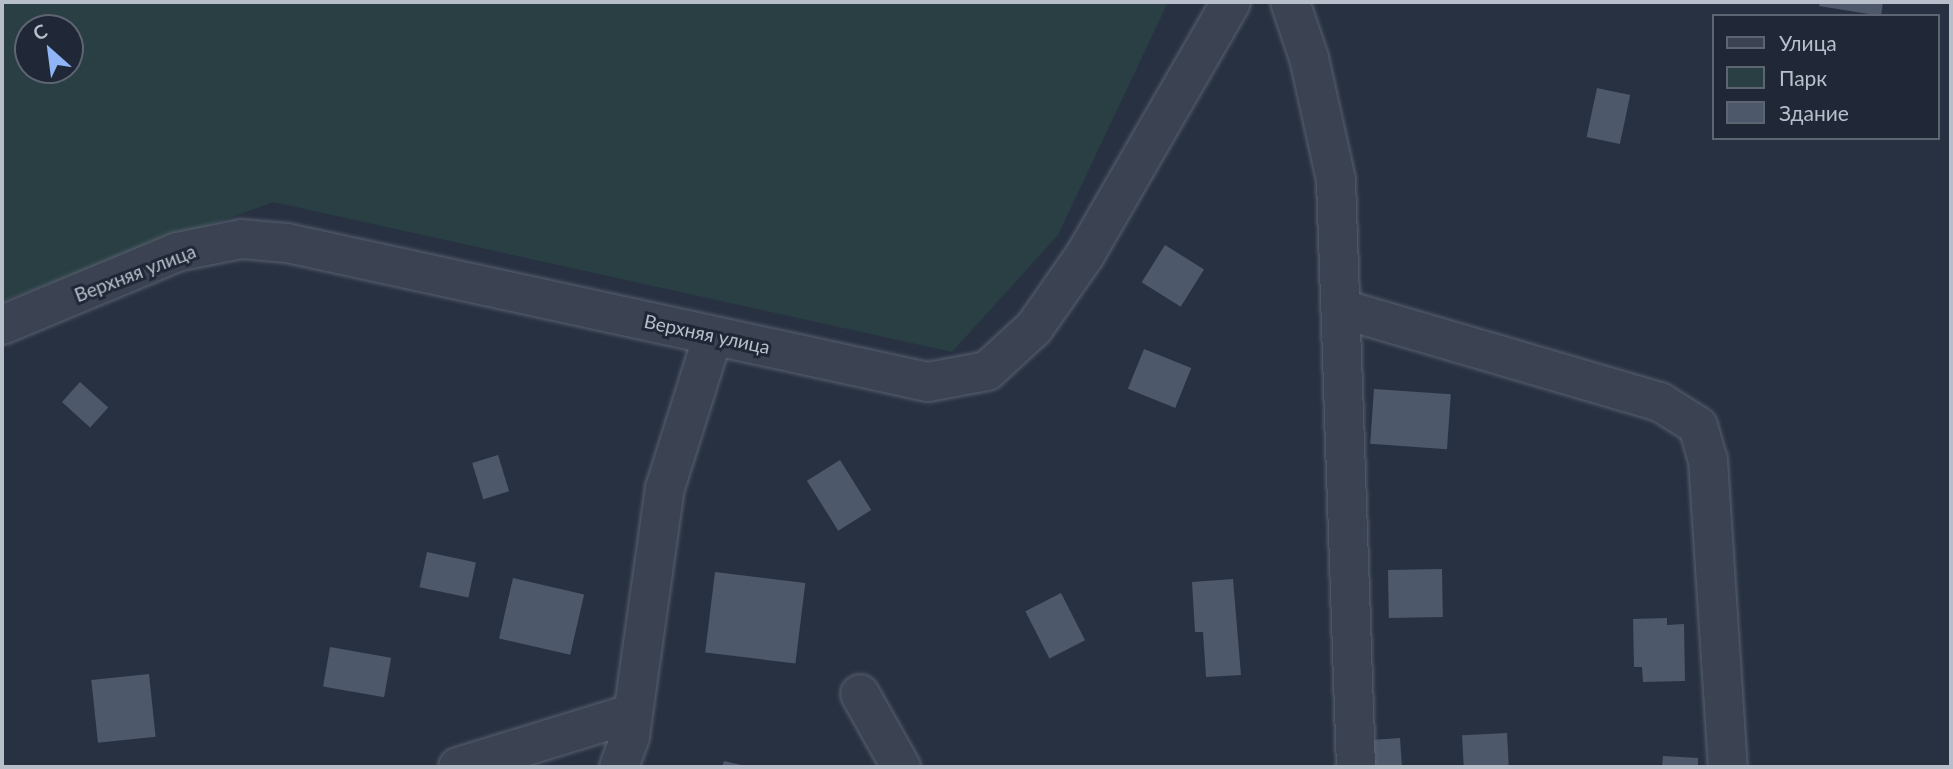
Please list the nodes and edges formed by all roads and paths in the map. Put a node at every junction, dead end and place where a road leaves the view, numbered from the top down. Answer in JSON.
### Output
{"nodes":[{"id":1,"x":1231,"y":2,"type":"edge"},
{"id":2,"x":1290,"y":2,"type":"edge"},
{"id":3,"x":1342,"y":309,"type":"junction"},
{"id":4,"x":2,"y":325,"type":"edge"},
{"id":5,"x":713,"y":336,"type":"junction"},
{"id":6,"x":860,"y":694,"type":"dead end"},
{"id":7,"x":633,"y":713,"type":"junction"},
{"id":8,"x":458,"y":767,"type":"edge"},
{"id":9,"x":619,"y":767,"type":"edge"},
{"id":10,"x":901,"y":767,"type":"edge"},
{"id":11,"x":1356,"y":767,"type":"edge"},
{"id":12,"x":1728,"y":767,"type":"edge"}],
"edges":[{"from":1,"to":5,"type":"street","name":"Верхняя улица"},
{"from":2,"to":3,"type":"street"},
{"from":3,"to":11,"type":"street"},
{"from":3,"to":12,"type":"street"},
{"from":4,"to":5,"type":"street","name":"Верхняя улица"},
{"from":5,"to":7,"type":"street"},
{"from":6,"to":10,"type":"street"},
{"from":7,"to":8,"type":"street"},
{"from":7,"to":9,"type":"street"}]}
